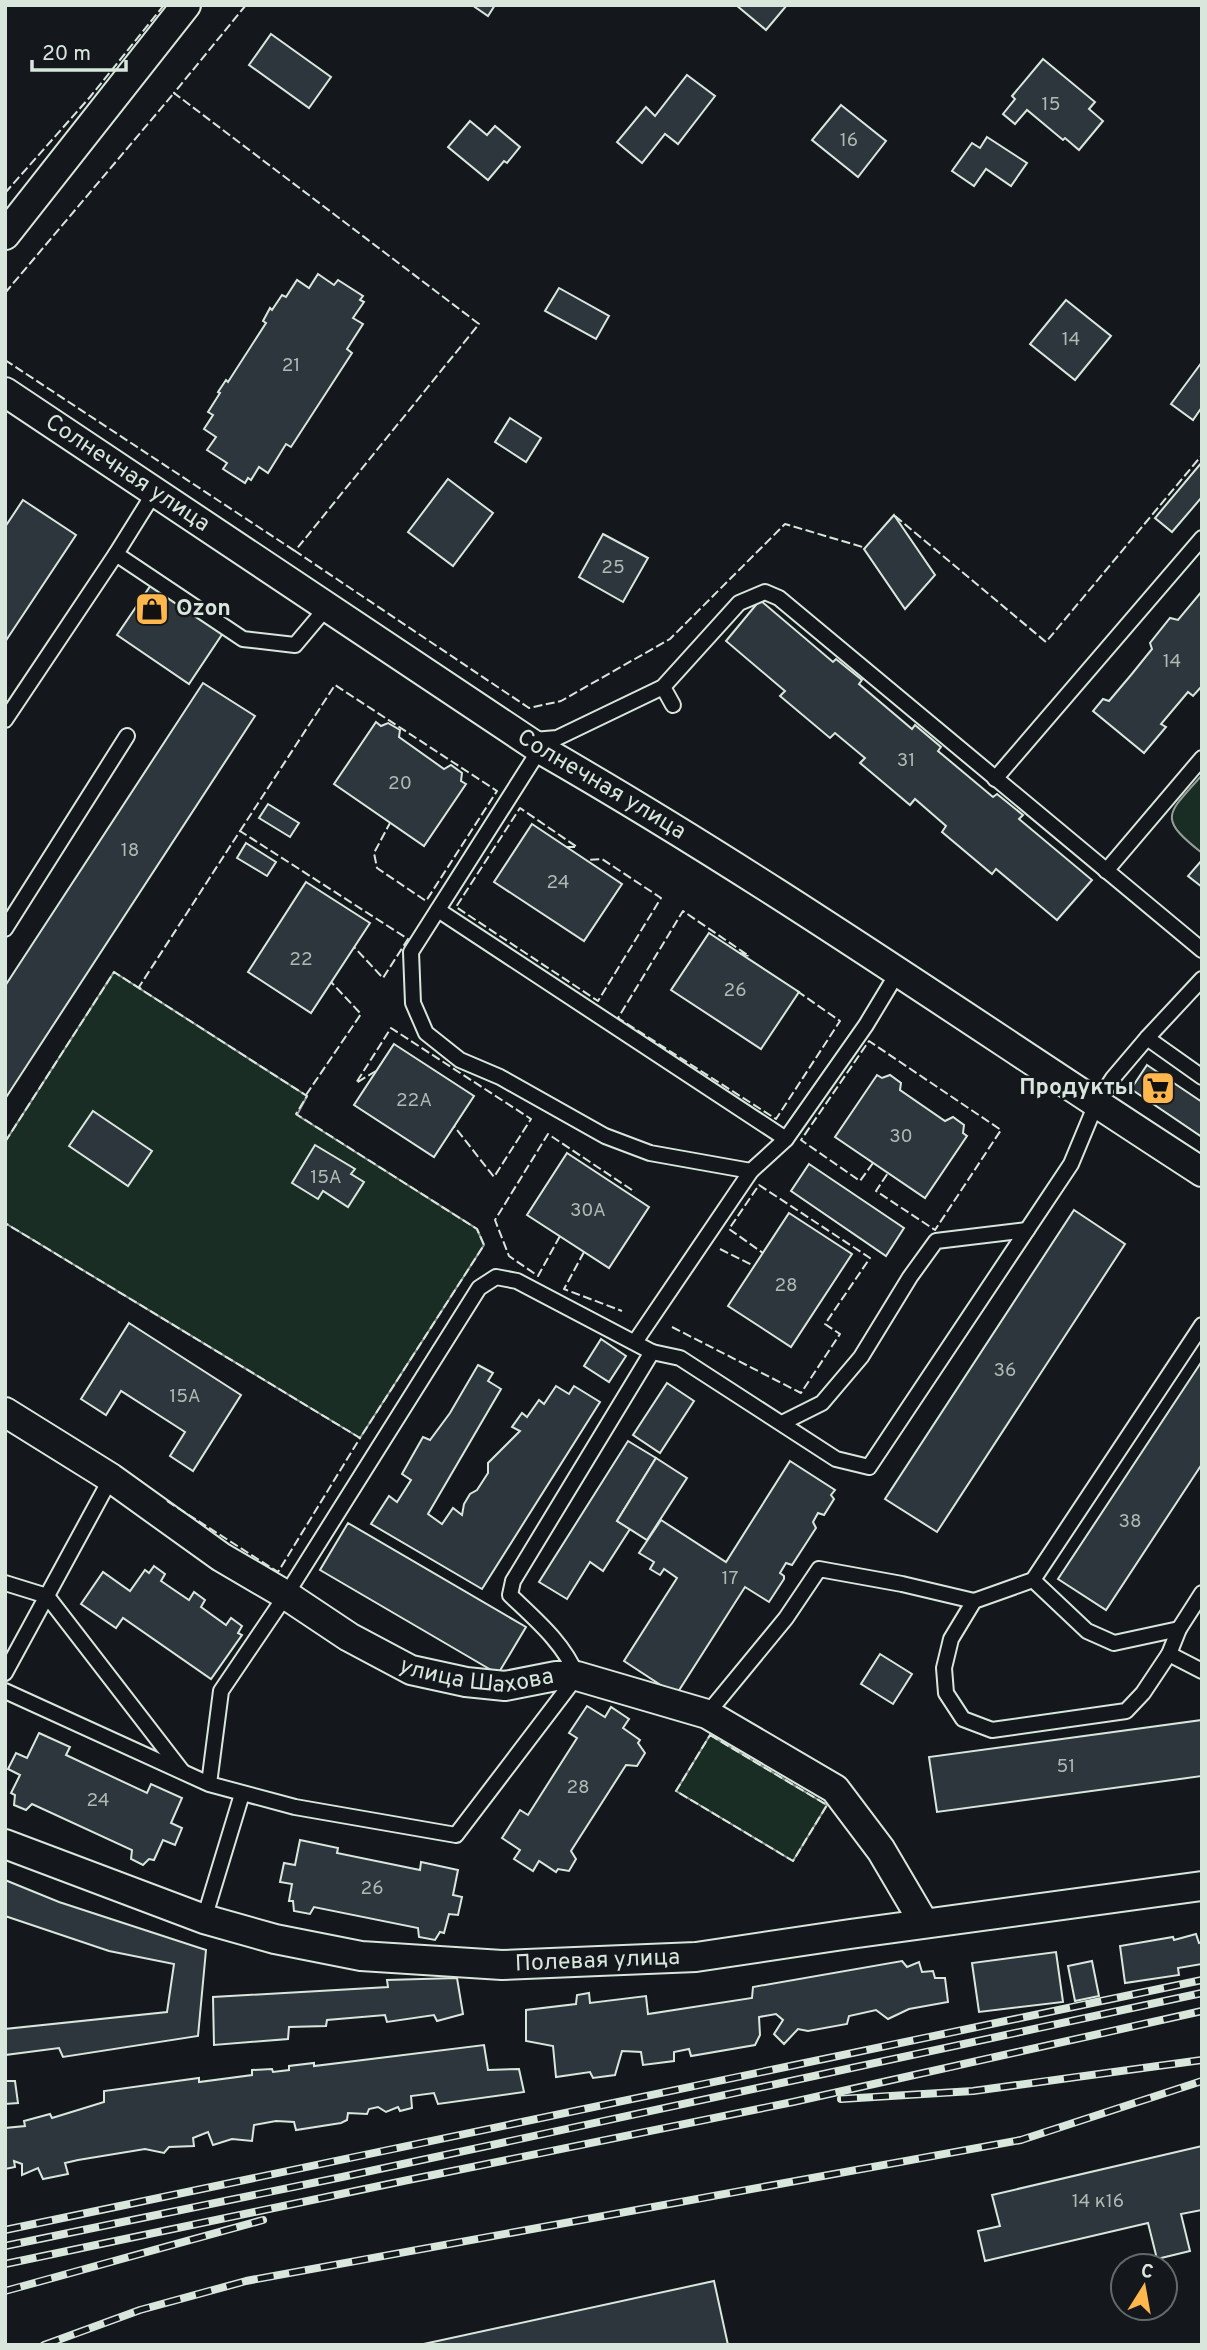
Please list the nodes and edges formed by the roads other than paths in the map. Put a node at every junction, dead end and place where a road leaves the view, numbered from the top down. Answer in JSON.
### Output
{"nodes":[{"id":1,"x":186,"y":5,"type":"edge"},
{"id":2,"x":5,"y":235,"type":"edge"},
{"id":3,"x":5,"y":393,"type":"edge"},
{"id":4,"x":154,"y":493,"type":"junction"},
{"id":5,"x":1202,"y":538,"type":"edge"},
{"id":6,"x":116,"y":554,"type":"junction"},
{"id":7,"x":327,"y":607,"type":"junction"},
{"id":8,"x":663,"y":687,"type":"junction"},
{"id":9,"x":673,"y":705,"type":"dead end"},
{"id":10,"x":5,"y":720,"type":"edge"},
{"id":11,"x":127,"y":736,"type":"dead end"},
{"id":12,"x":534,"y":745,"type":"junction"},
{"id":13,"x":1202,"y":758,"type":"edge"},
{"id":14,"x":995,"y":779,"type":"junction"},
{"id":15,"x":1106,"y":871,"type":"junction"},
{"id":16,"x":438,"y":910,"type":"junction"},
{"id":17,"x":5,"y":929,"type":"edge"},
{"id":18,"x":1202,"y":950,"type":"edge"},
{"id":19,"x":898,"y":972,"type":"junction"},
{"id":20,"x":1202,"y":979,"type":"edge"},
{"id":21,"x":1147,"y":1038,"type":"junction"},
{"id":22,"x":1202,"y":1077,"type":"edge"},
{"id":23,"x":1096,"y":1104,"type":"junction"},
{"id":24,"x":786,"y":1139,"type":"junction"},
{"id":25,"x":751,"y":1171,"type":"junction"},
{"id":26,"x":1202,"y":1172,"type":"edge"},
{"id":27,"x":1027,"y":1230,"type":"junction"},
{"id":28,"x":1202,"y":1325,"type":"edge"},
{"id":29,"x":635,"y":1342,"type":"junction"},
{"id":30,"x":652,"y":1352,"type":"junction"},
{"id":31,"x":5,"y":1412,"type":"edge"},
{"id":32,"x":782,"y":1423,"type":"junction"},
{"id":33,"x":111,"y":1478,"type":"junction"},
{"id":34,"x":1033,"y":1580,"type":"junction"},
{"id":35,"x":5,"y":1583,"type":"edge"},
{"id":36,"x":1202,"y":1593,"type":"edge"},
{"id":37,"x":286,"y":1595,"type":"junction"},
{"id":38,"x":47,"y":1596,"type":"junction"},
{"id":39,"x":974,"y":1601,"type":"junction"},
{"id":40,"x":1179,"y":1629,"type":"junction"},
{"id":41,"x":1169,"y":1654,"type":"junction"},
{"id":42,"x":1202,"y":1671,"type":"edge"},
{"id":43,"x":5,"y":1673,"type":"edge"},
{"id":44,"x":576,"y":1676,"type":"junction"},
{"id":45,"x":5,"y":1691,"type":"edge"},
{"id":46,"x":707,"y":1714,"type":"junction"},
{"id":47,"x":183,"y":1773,"type":"junction"},
{"id":48,"x":209,"y":1784,"type":"junction"},
{"id":49,"x":242,"y":1794,"type":"junction"},
{"id":50,"x":5,"y":1844,"type":"edge"},
{"id":51,"x":1202,"y":1886,"type":"edge"},
{"id":52,"x":204,"y":1919,"type":"junction"},
{"id":53,"x":923,"y":1923,"type":"junction"}],
"edges":[{"from":1,"to":2,"type":"street"},
{"from":3,"to":4,"type":"street","name":"Солнечная улица"},
{"from":4,"to":6,"type":"lane"},
{"from":4,"to":7,"type":"street","name":"Солнечная улица"},
{"from":5,"to":14,"type":"lane"},
{"from":6,"to":7,"type":"lane"},
{"from":6,"to":10,"type":"lane"},
{"from":7,"to":12,"type":"street","name":"Солнечная улица"},
{"from":8,"to":9,"type":"lane"},
{"from":8,"to":12,"type":"lane"},
{"from":8,"to":14,"type":"lane"},
{"from":11,"to":17,"type":"lane"},
{"from":12,"to":16,"type":"lane"},
{"from":12,"to":19,"type":"street","name":"Солнечная улица"},
{"from":13,"to":15,"type":"lane"},
{"from":14,"to":15,"type":"lane"},
{"from":15,"to":18,"type":"lane"},
{"from":16,"to":24,"type":"lane"},
{"from":16,"to":25,"type":"lane"},
{"from":19,"to":23,"type":"street","name":"Солнечная улица"},
{"from":19,"to":24,"type":"lane"},
{"from":20,"to":21,"type":"lane"},
{"from":21,"to":22,"type":"lane"},
{"from":21,"to":23,"type":"lane"},
{"from":23,"to":26,"type":"street","name":"Солнечная улица"},
{"from":23,"to":27,"type":"lane"},
{"from":24,"to":25,"type":"lane"},
{"from":25,"to":29,"type":"lane"},
{"from":27,"to":32,"type":"lane"},
{"from":27,"to":32,"type":"lane"},
{"from":28,"to":34,"type":"lane"},
{"from":29,"to":30,"type":"lane"},
{"from":29,"to":37,"type":"lane"},
{"from":30,"to":32,"type":"lane"},
{"from":30,"to":44,"type":"lane"},
{"from":31,"to":33,"type":"street","name":"улица Шахова"},
{"from":33,"to":37,"type":"street","name":"улица Шахова"},
{"from":33,"to":38,"type":"lane"},
{"from":34,"to":39,"type":"lane"},
{"from":34,"to":40,"type":"lane"},
{"from":35,"to":38,"type":"lane"},
{"from":36,"to":40,"type":"lane"},
{"from":37,"to":44,"type":"street","name":"улица Шахова"},
{"from":37,"to":48,"type":"lane"},
{"from":38,"to":43,"type":"lane"},
{"from":38,"to":47,"type":"lane"},
{"from":39,"to":41,"type":"lane"},
{"from":39,"to":46,"type":"lane"},
{"from":40,"to":41,"type":"lane"},
{"from":41,"to":42,"type":"lane"},
{"from":44,"to":46,"type":"street","name":"улица Шахова"},
{"from":44,"to":49,"type":"lane"},
{"from":45,"to":47,"type":"lane"},
{"from":46,"to":53,"type":"street","name":"улица Шахова"},
{"from":47,"to":48,"type":"lane"},
{"from":48,"to":49,"type":"lane"},
{"from":49,"to":52,"type":"lane"},
{"from":50,"to":52,"type":"street","name":"Полевая улица"},
{"from":51,"to":53,"type":"street","name":"Полевая улица"},
{"from":52,"to":53,"type":"street","name":"Полевая улица"}]}
